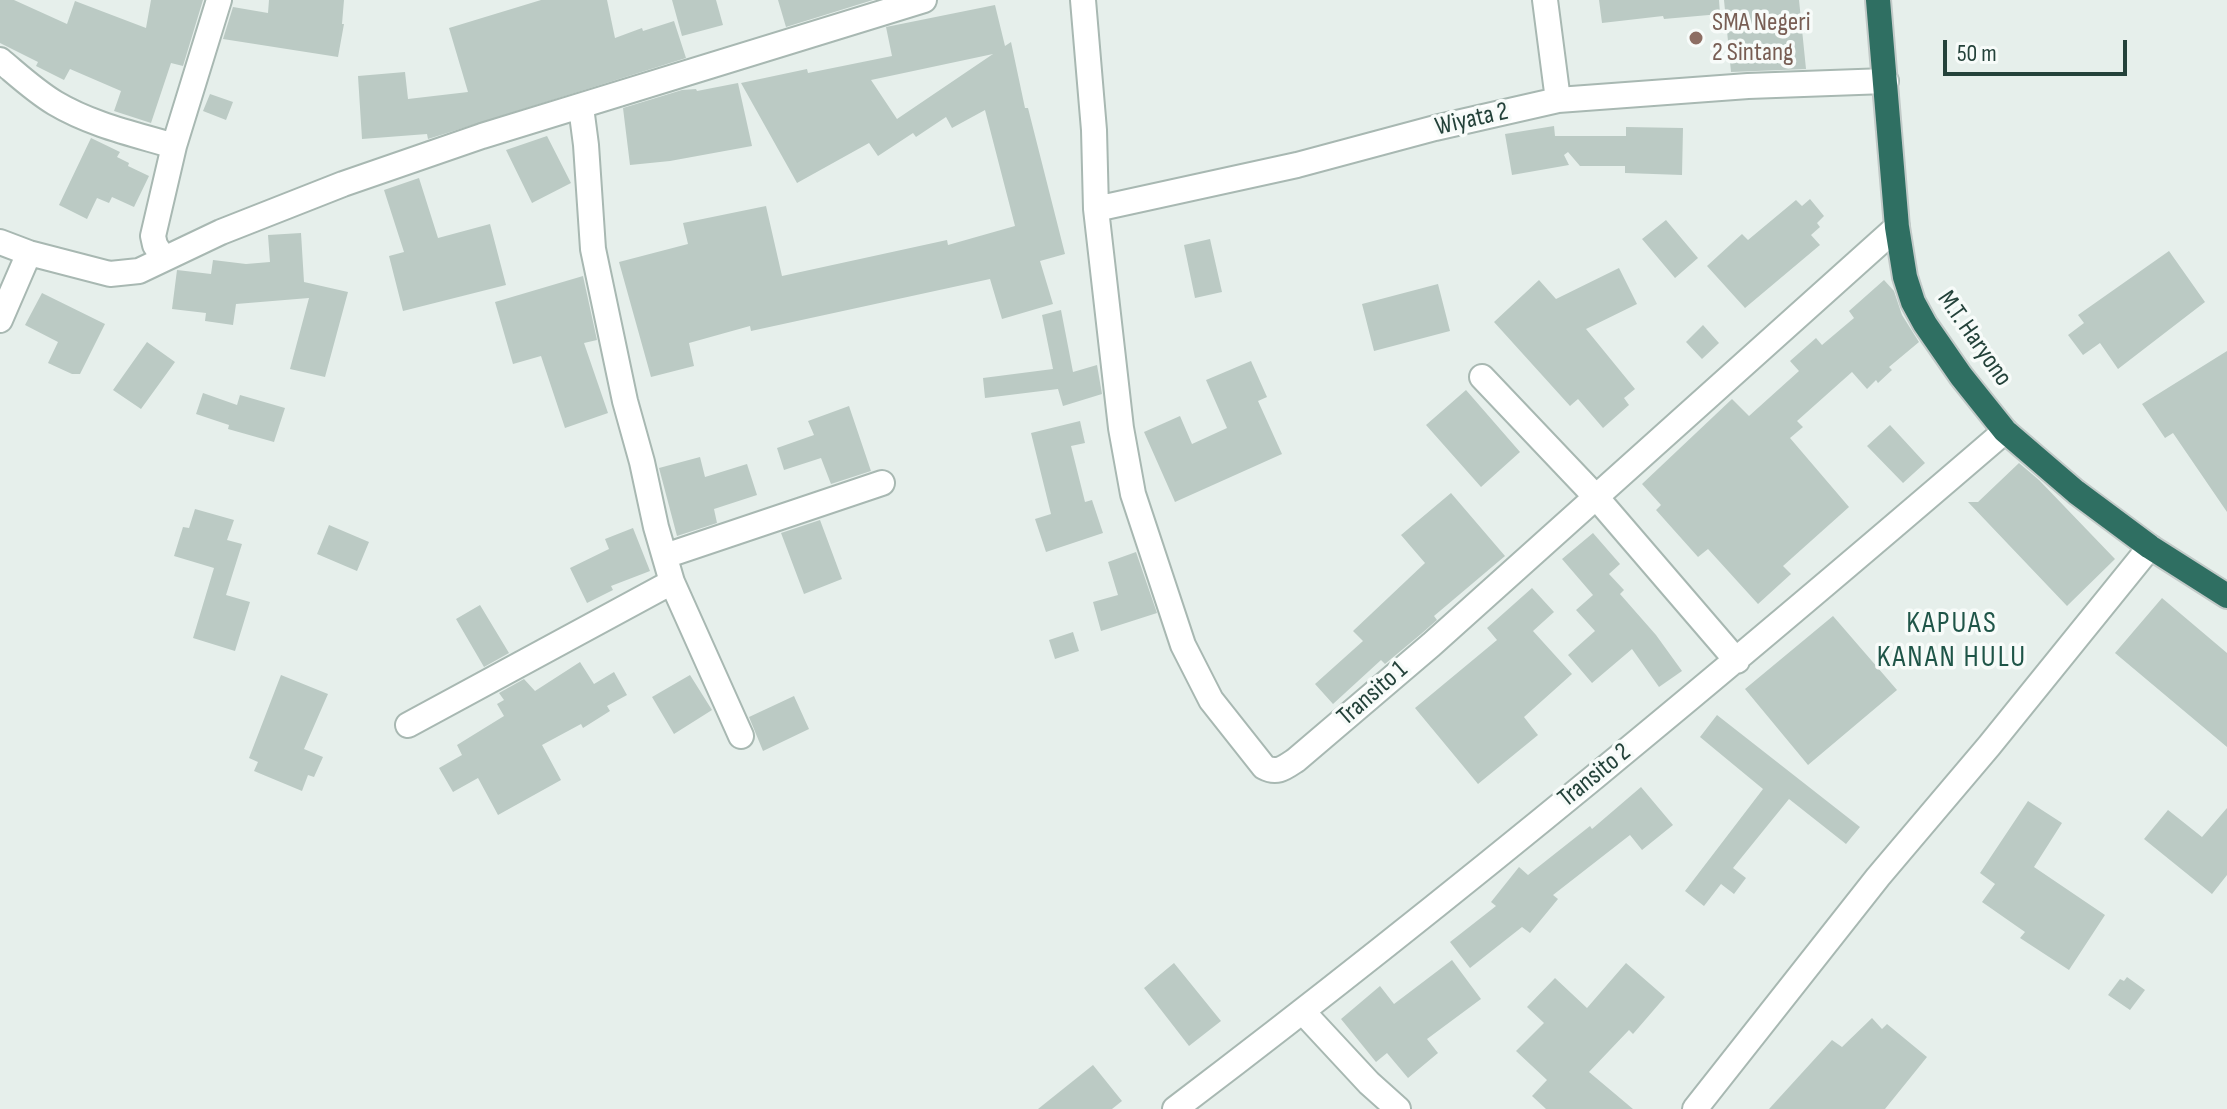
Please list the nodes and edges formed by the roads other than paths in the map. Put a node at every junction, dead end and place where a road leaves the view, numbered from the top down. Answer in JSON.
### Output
{"nodes":[{"id":1,"x":219,"y":0,"type":"edge"},
{"id":2,"x":924,"y":0,"type":"edge"},
{"id":3,"x":1083,"y":0,"type":"edge"},
{"id":4,"x":1545,"y":0,"type":"edge"},
{"id":5,"x":1878,"y":0,"type":"edge"},
{"id":6,"x":0,"y":60,"type":"edge"},
{"id":7,"x":1886,"y":81,"type":"junction"},
{"id":8,"x":1558,"y":100,"type":"junction"},
{"id":9,"x":581,"y":107,"type":"junction"},
{"id":10,"x":174,"y":146,"type":"junction"},
{"id":11,"x":1096,"y":209,"type":"junction"},
{"id":12,"x":1897,"y":227,"type":"junction"},
{"id":13,"x":0,"y":242,"type":"edge"},
{"id":14,"x":29,"y":253,"type":"junction"},
{"id":15,"x":164,"y":259,"type":"junction"},
{"id":16,"x":0,"y":320,"type":"edge"},
{"id":17,"x":1482,"y":377,"type":"dead end"},
{"id":18,"x":2005,"y":431,"type":"junction"},
{"id":19,"x":882,"y":483,"type":"dead end"},
{"id":20,"x":1596,"y":497,"type":"junction"},
{"id":21,"x":2150,"y":547,"type":"junction"},
{"id":22,"x":665,"y":556,"type":"junction"},
{"id":23,"x":672,"y":582,"type":"junction"},
{"id":24,"x":2227,"y":596,"type":"edge"},
{"id":25,"x":1737,"y":661,"type":"junction"},
{"id":26,"x":408,"y":725,"type":"dead end"},
{"id":27,"x":741,"y":736,"type":"dead end"},
{"id":28,"x":1303,"y":1012,"type":"junction"},
{"id":29,"x":1175,"y":1109,"type":"edge"},
{"id":30,"x":1398,"y":1109,"type":"edge"},
{"id":31,"x":1695,"y":1109,"type":"edge"}],
"edges":[{"from":1,"to":10,"type":"street"},
{"from":2,"to":9,"type":"street"},
{"from":3,"to":11,"type":"street"},
{"from":4,"to":8,"type":"street"},
{"from":5,"to":7,"type":"highway","name":"M.T. Haryono"},
{"from":6,"to":10,"type":"street"},
{"from":7,"to":8,"type":"street","name":"Wiyata 2"},
{"from":7,"to":12,"type":"highway","name":"M.T. Haryono"},
{"from":8,"to":11,"type":"street","name":"Wiyata 2"},
{"from":9,"to":15,"type":"street"},
{"from":9,"to":22,"type":"street"},
{"from":10,"to":15,"type":"street"},
{"from":11,"to":20,"type":"street","name":"Transito 1"},
{"from":12,"to":18,"type":"highway","name":"M.T. Haryono"},
{"from":12,"to":20,"type":"street","name":"Transito 1"},
{"from":13,"to":14,"type":"street"},
{"from":14,"to":15,"type":"street"},
{"from":14,"to":16,"type":"street"},
{"from":17,"to":20,"type":"street"},
{"from":18,"to":21,"type":"highway","name":"M.T. Haryono"},
{"from":18,"to":25,"type":"street","name":"Transito 2"},
{"from":19,"to":22,"type":"street"},
{"from":20,"to":25,"type":"street"},
{"from":21,"to":24,"type":"highway","name":"M.T. Haryono"},
{"from":21,"to":31,"type":"street"},
{"from":22,"to":23,"type":"street"},
{"from":23,"to":26,"type":"street"},
{"from":23,"to":27,"type":"street"},
{"from":25,"to":28,"type":"street","name":"Transito 2"},
{"from":28,"to":29,"type":"street","name":"Transito 2"},
{"from":28,"to":30,"type":"street"}]}
